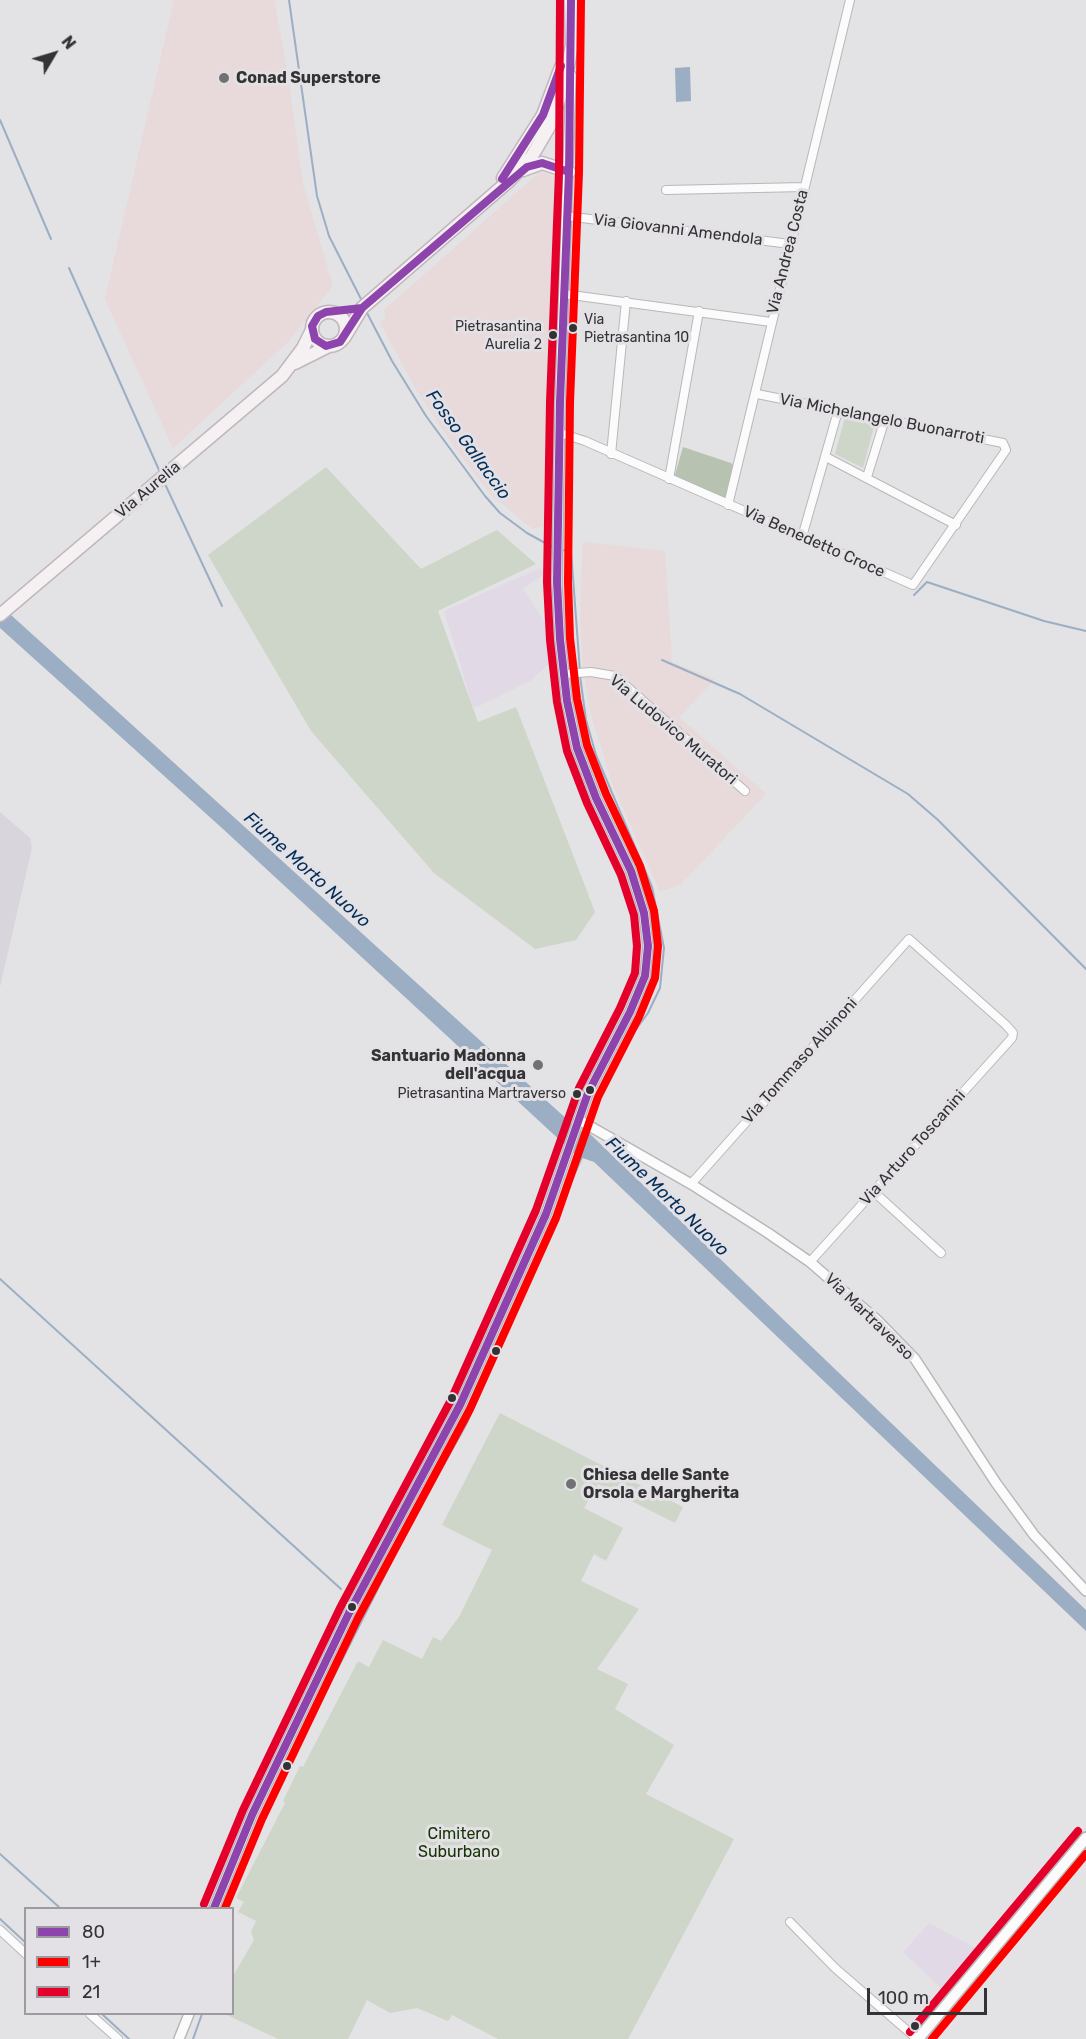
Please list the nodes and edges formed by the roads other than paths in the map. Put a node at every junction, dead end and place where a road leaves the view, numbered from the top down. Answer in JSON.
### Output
{"nodes":[{"id":1,"x":850,"y":0,"type":"edge"},
{"id":2,"x":571,"y":2,"type":"edge"},
{"id":3,"x":571,"y":48,"type":"junction"},
{"id":4,"x":569,"y":172,"type":"junction"},
{"id":5,"x":513,"y":177,"type":"junction"},
{"id":6,"x":804,"y":187,"type":"junction"},
{"id":7,"x":666,"y":190,"type":"dead end"},
{"id":8,"x":486,"y":201,"type":"junction"},
{"id":9,"x":566,"y":216,"type":"junction"},
{"id":10,"x":790,"y":244,"type":"junction"},
{"id":11,"x":564,"y":294,"type":"junction"},
{"id":12,"x":626,"y":301,"type":"junction"},
{"id":13,"x":362,"y":308,"type":"junction"},
{"id":14,"x":699,"y":311,"type":"junction"},
{"id":15,"x":334,"y":313,"type":"junction"},
{"id":16,"x":771,"y":322,"type":"junction"},
{"id":17,"x":312,"y":330,"type":"junction"},
{"id":18,"x":344,"y":338,"type":"junction"},
{"id":19,"x":329,"y":346,"type":"junction"},
{"id":20,"x":293,"y":364,"type":"junction"},
{"id":21,"x":757,"y":394,"type":"junction"},
{"id":22,"x":838,"y":411,"type":"junction"},
{"id":23,"x":885,"y":419,"type":"junction"},
{"id":24,"x":560,"y":433,"type":"junction"},
{"id":25,"x":1006,"y":446,"type":"joint"},
{"id":26,"x":611,"y":454,"type":"junction"},
{"id":27,"x":826,"y":457,"type":"junction"},
{"id":28,"x":867,"y":477,"type":"junction"},
{"id":29,"x":669,"y":479,"type":"junction"},
{"id":30,"x":728,"y":505,"type":"junction"},
{"id":31,"x":956,"y":525,"type":"junction"},
{"id":32,"x":802,"y":537,"type":"junction"},
{"id":33,"x":0,"y":615,"type":"edge"},
{"id":34,"x":564,"y":674,"type":"junction"},
{"id":35,"x":745,"y":790,"type":"dead end"},
{"id":36,"x":1012,"y":1034,"type":"joint"},
{"id":37,"x":581,"y":1122,"type":"junction"},
{"id":38,"x":691,"y":1184,"type":"junction"},
{"id":39,"x":873,"y":1191,"type":"junction"},
{"id":40,"x":941,"y":1253,"type":"dead end"},
{"id":41,"x":810,"y":1262,"type":"junction"},
{"id":42,"x":1086,"y":1591,"type":"edge"},
{"id":43,"x":1086,"y":1838,"type":"edge"},
{"id":44,"x":214,"y":1907,"type":"edge"},
{"id":45,"x":790,"y":1922,"type":"dead end"},
{"id":46,"x":0,"y":1930,"type":"edge"},
{"id":47,"x":24,"y":1952,"type":"edge"},
{"id":48,"x":92,"y":2015,"type":"edge"},
{"id":49,"x":188,"y":2015,"type":"edge"},
{"id":50,"x":118,"y":2039,"type":"edge"},
{"id":51,"x":179,"y":2039,"type":"edge"},
{"id":52,"x":918,"y":2039,"type":"edge"}],
"edges":[{"from":1,"to":6,"type":"street","name":"Via Andrea Costa"},
{"from":2,"to":3,"type":"main road"},
{"from":2,"to":8,"type":"main road"},
{"from":3,"to":4,"type":"street"},
{"from":3,"to":5,"type":"main road"},
{"from":4,"to":5,"type":"main road"},
{"from":4,"to":9,"type":"street"},
{"from":5,"to":8,"type":"main road"},
{"from":6,"to":7,"type":"street"},
{"from":6,"to":10,"type":"street","name":"Via Andrea Costa"},
{"from":8,"to":13,"type":"main road"},
{"from":9,"to":10,"type":"street","name":"Via Giovanni Amendola"},
{"from":9,"to":11,"type":"street"},
{"from":10,"to":16,"type":"street","name":"Via Andrea Costa"},
{"from":11,"to":12,"type":"street"},
{"from":11,"to":24,"type":"street"},
{"from":12,"to":14,"type":"street"},
{"from":12,"to":26,"type":"street"},
{"from":13,"to":15,"type":"main road"},
{"from":13,"to":18,"type":"main road"},
{"from":14,"to":16,"type":"street"},
{"from":14,"to":29,"type":"street"},
{"from":15,"to":17,"type":"main road"},
{"from":15,"to":18,"type":"main road"},
{"from":16,"to":21,"type":"street","name":"Via Andrea Costa"},
{"from":17,"to":19,"type":"main road"},
{"from":17,"to":20,"type":"main road","name":"Via Aurelia"},
{"from":18,"to":19,"type":"main road"},
{"from":19,"to":20,"type":"main road","name":"Via Aurelia"},
{"from":20,"to":33,"type":"main road","name":"Via Aurelia"},
{"from":21,"to":22,"type":"street","name":"Via Michelangelo Buonarroti"},
{"from":21,"to":30,"type":"street","name":"Via Andrea Costa"},
{"from":22,"to":23,"type":"street","name":"Via Michelangelo Buonarroti"},
{"from":22,"to":27,"type":"street"},
{"from":23,"to":25,"type":"street","name":"Via Michelangelo Buonarroti"},
{"from":23,"to":28,"type":"street"},
{"from":24,"to":26,"type":"street","name":"Via Benedetto Croce"},
{"from":24,"to":34,"type":"street"},
{"from":25,"to":31,"type":"street","name":"Via Benedetto Croce"},
{"from":26,"to":29,"type":"street","name":"Via Benedetto Croce"},
{"from":27,"to":28,"type":"street"},
{"from":27,"to":32,"type":"street"},
{"from":28,"to":31,"type":"street"},
{"from":29,"to":30,"type":"street","name":"Via Benedetto Croce"},
{"from":30,"to":32,"type":"street","name":"Via Benedetto Croce"},
{"from":31,"to":32,"type":"street","name":"Via Benedetto Croce"},
{"from":34,"to":35,"type":"street","name":"Via Ludovico Muratori"},
{"from":34,"to":37,"type":"street"},
{"from":36,"to":38,"type":"street","name":"Via Tommaso Albinoni"},
{"from":36,"to":39,"type":"street","name":"Via Arturo Toscanini"},
{"from":37,"to":38,"type":"street","name":"Via Martraverso"},
{"from":37,"to":44,"type":"street"},
{"from":38,"to":41,"type":"street","name":"Via Martraverso"},
{"from":39,"to":40,"type":"street"},
{"from":39,"to":41,"type":"street","name":"Via Arturo Toscanini"},
{"from":41,"to":42,"type":"street","name":"Via Martraverso"},
{"from":43,"to":52,"type":"main road"},
{"from":45,"to":52,"type":"street"},
{"from":46,"to":47,"type":"street"},
{"from":48,"to":50,"type":"street"},
{"from":49,"to":51,"type":"street"}]}
